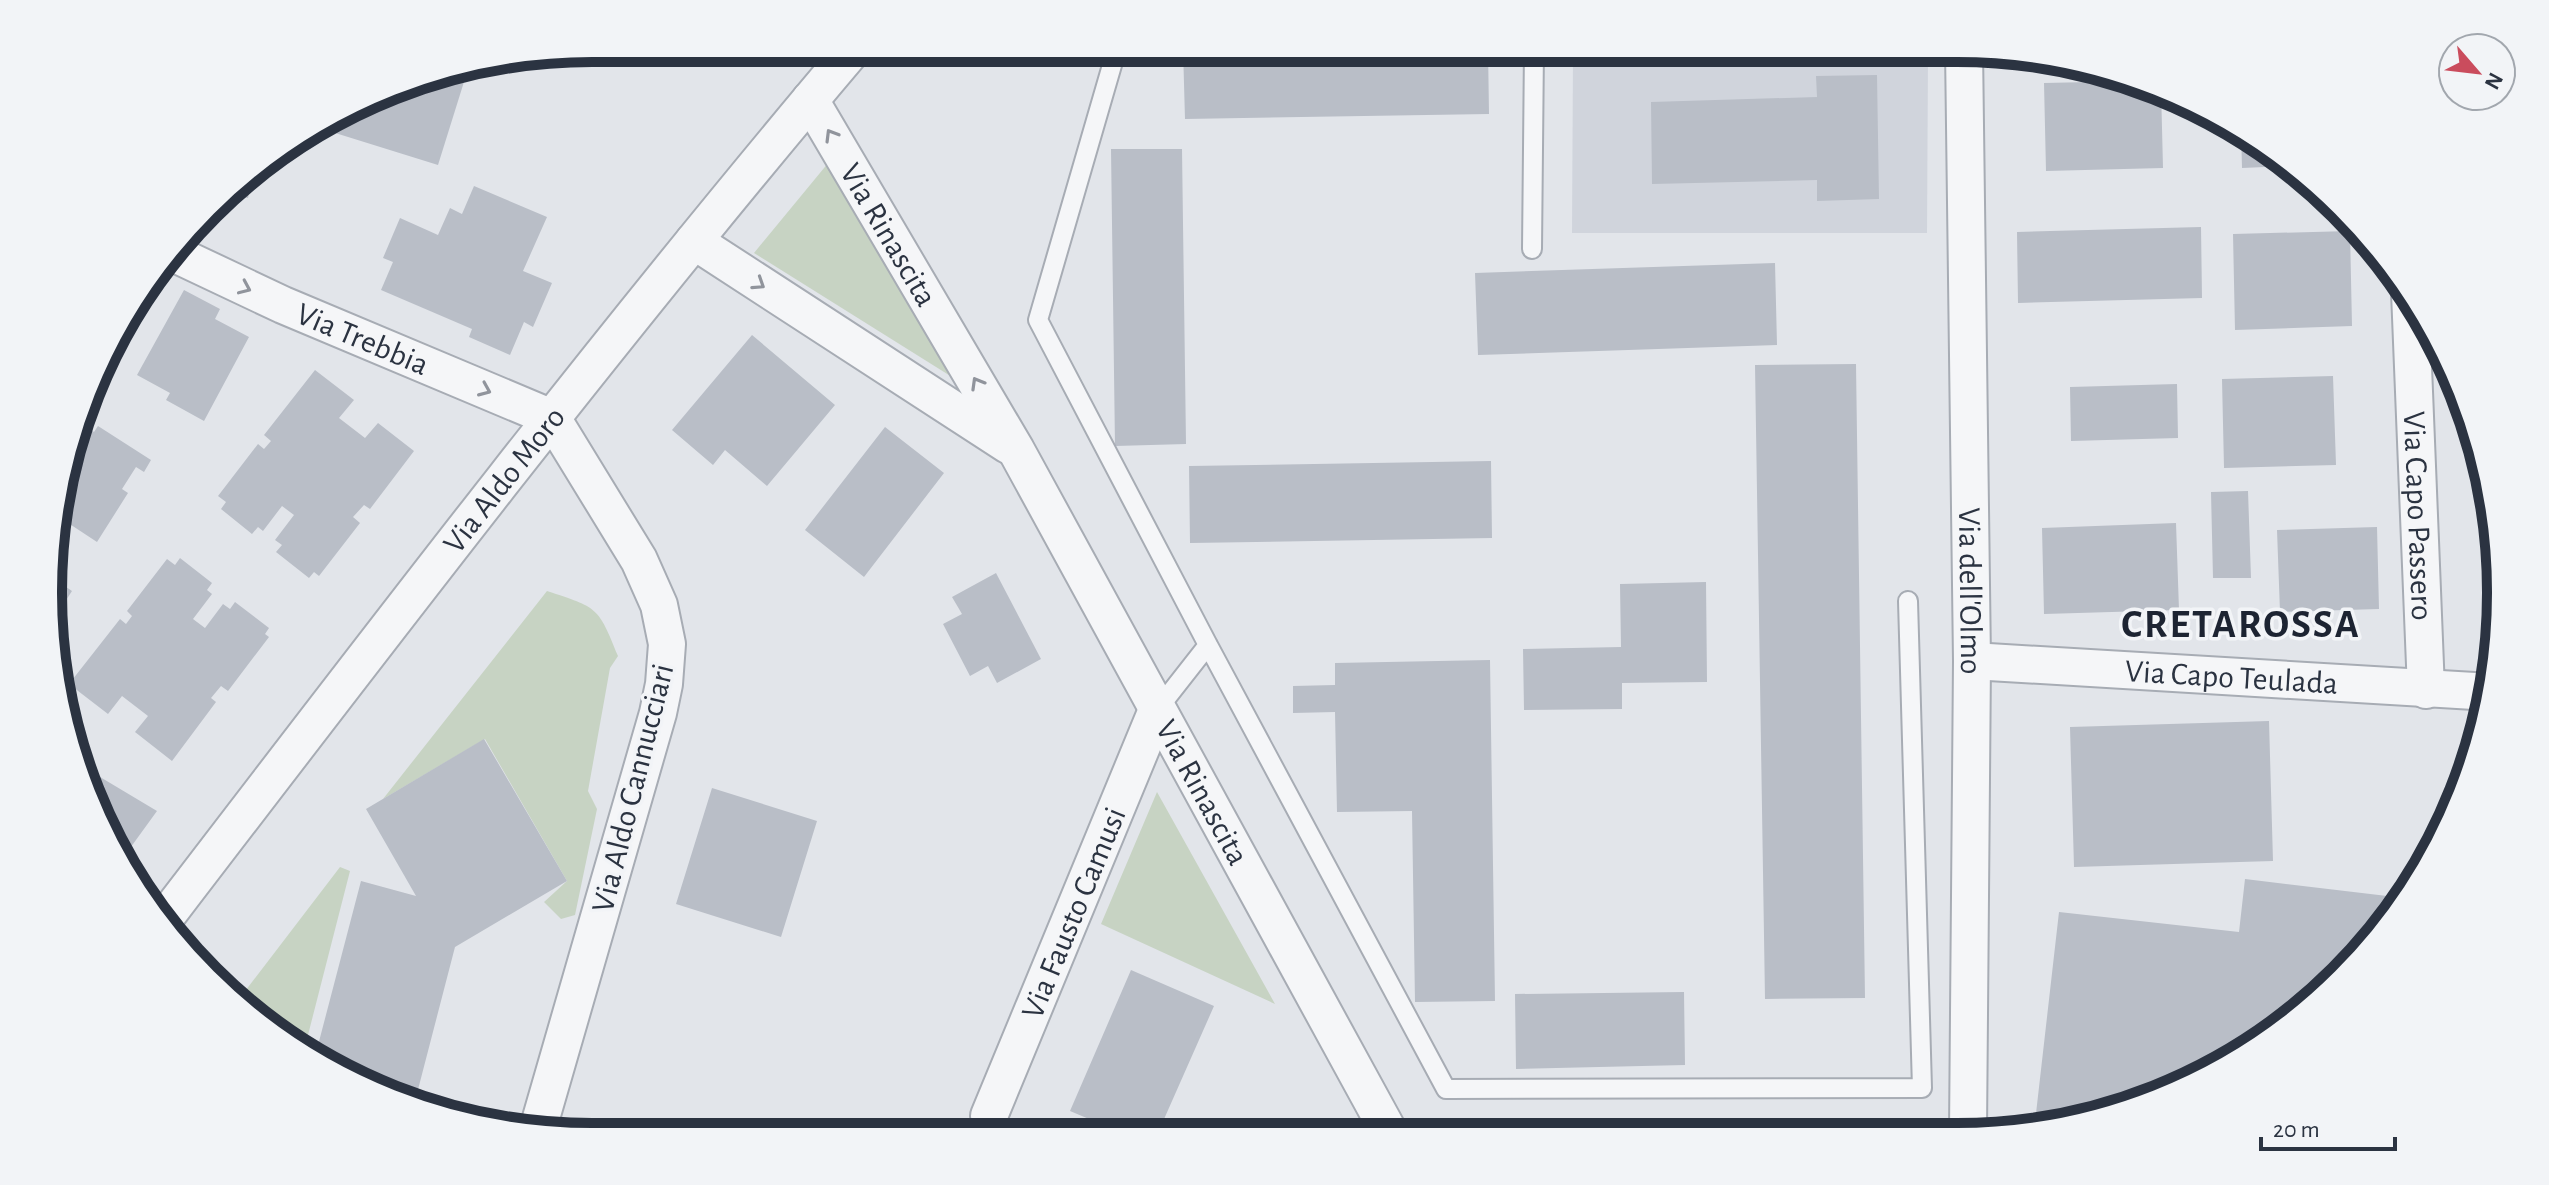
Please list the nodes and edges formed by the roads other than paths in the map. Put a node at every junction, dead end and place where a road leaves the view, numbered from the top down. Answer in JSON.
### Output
{"nodes":[{"id":1,"x":842,"y":62,"type":"edge"},
{"id":2,"x":1113,"y":62,"type":"edge"},
{"id":3,"x":1534,"y":62,"type":"edge"},
{"id":4,"x":1964,"y":62,"type":"edge"},
{"id":5,"x":810,"y":100,"type":"junction"},
{"id":6,"x":694,"y":241,"type":"junction"},
{"id":7,"x":1532,"y":249,"type":"dead end"},
{"id":8,"x":182,"y":257,"type":"edge"},
{"id":9,"x":2411,"y":319,"type":"edge"},
{"id":10,"x":552,"y":418,"type":"junction"},
{"id":11,"x":1016,"y":450,"type":"junction"},
{"id":12,"x":1908,"y":601,"type":"dead end"},
{"id":13,"x":1208,"y":645,"type":"junction"},
{"id":14,"x":1972,"y":661,"type":"junction"},
{"id":15,"x":2426,"y":690,"type":"junction"},
{"id":16,"x":2478,"y":692,"type":"edge"},
{"id":17,"x":1157,"y":710,"type":"junction"},
{"id":18,"x":170,"y":912,"type":"edge"},
{"id":19,"x":989,"y":1116,"type":"dead end"},
{"id":20,"x":540,"y":1120,"type":"edge"},
{"id":21,"x":1384,"y":1123,"type":"edge"},
{"id":22,"x":1968,"y":1123,"type":"edge"}],
"edges":[{"from":1,"to":5,"type":"street","name":"Via Aldo Moro"},
{"from":2,"to":13,"type":"lane"},
{"from":3,"to":7,"type":"lane"},
{"from":4,"to":14,"type":"street","name":"Via dell'Olmo"},
{"from":5,"to":6,"type":"street","name":"Via Aldo Moro"},
{"from":11,"to":5,"type":"street","name":"Via Rinascita","one_way":true},
{"from":6,"to":10,"type":"street","name":"Via Aldo Moro"},
{"from":6,"to":11,"type":"street","name":"Via Rinascita","one_way":true},
{"from":8,"to":10,"type":"street","name":"Via Trebbia","one_way":true},
{"from":9,"to":15,"type":"street","name":"Via Capo Passero"},
{"from":10,"to":18,"type":"street","name":"Via Aldo Moro"},
{"from":10,"to":20,"type":"street","name":"Via Aldo Cannucciari"},
{"from":11,"to":17,"type":"street","name":"Via Rinascita"},
{"from":12,"to":13,"type":"lane"},
{"from":13,"to":17,"type":"lane"},
{"from":14,"to":15,"type":"street","name":"Via Capo Teulada"},
{"from":14,"to":22,"type":"street","name":"Via dell'Olmo"},
{"from":15,"to":16,"type":"street","name":"Via Capo Teulada"},
{"from":17,"to":19,"type":"street","name":"Via Fausto Camusi"},
{"from":17,"to":21,"type":"street","name":"Via Rinascita"}]}
